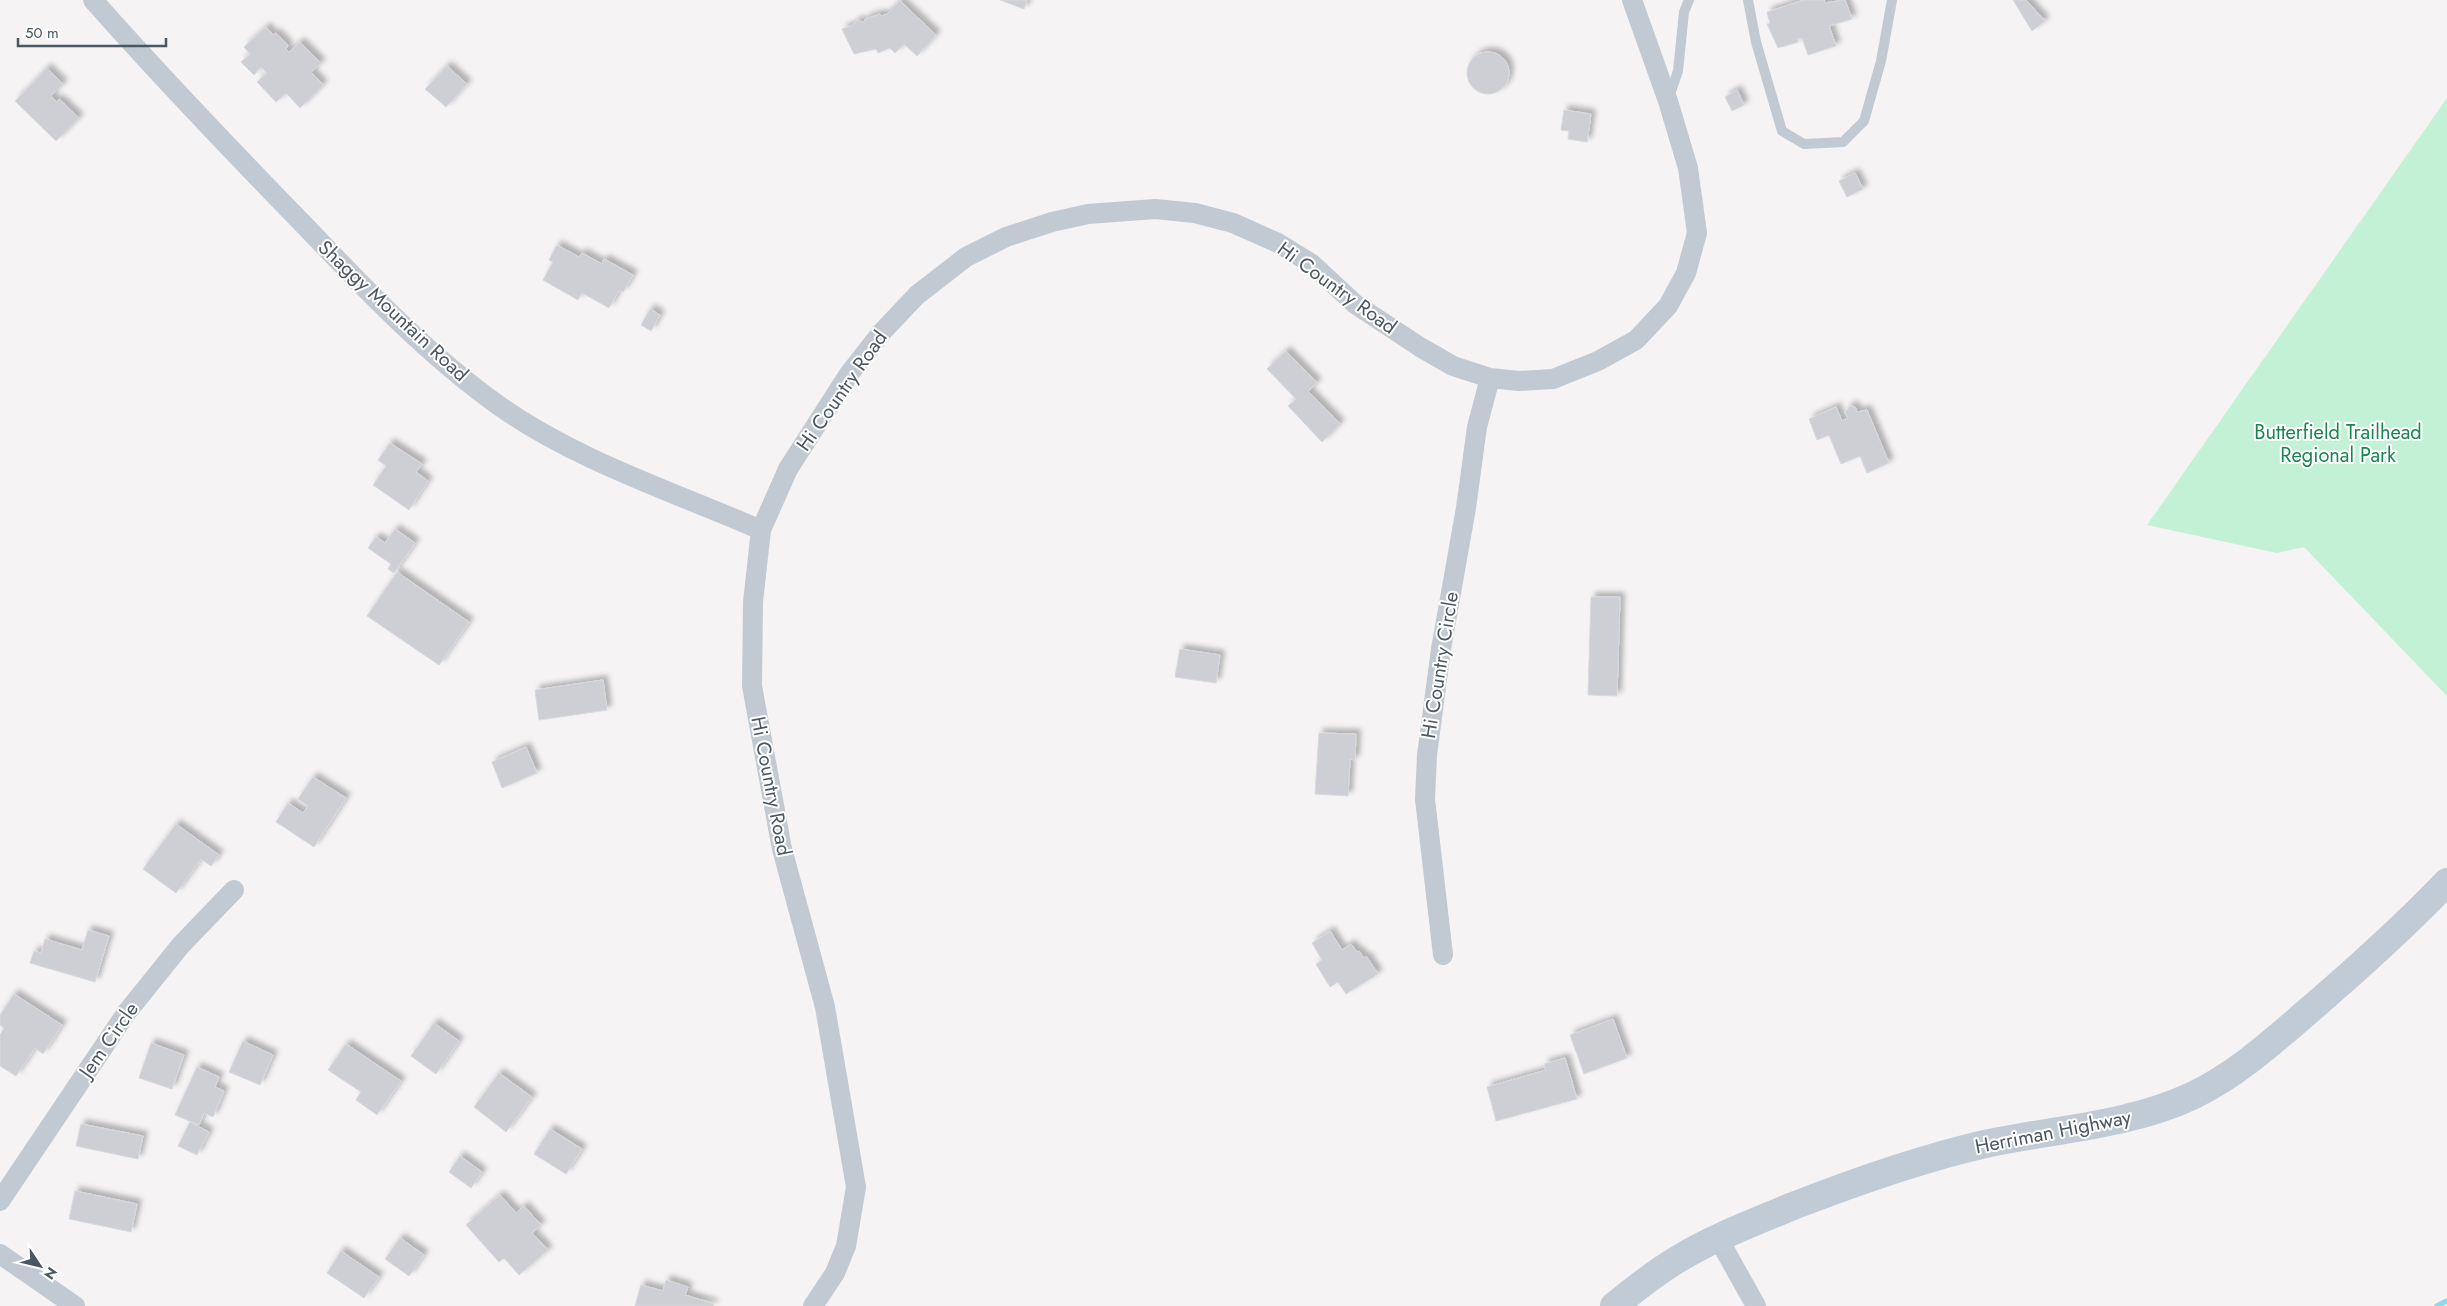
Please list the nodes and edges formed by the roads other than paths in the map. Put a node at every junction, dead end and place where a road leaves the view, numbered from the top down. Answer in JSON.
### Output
{"nodes":[{"id":1,"x":92,"y":0,"type":"edge"},
{"id":2,"x":1632,"y":0,"type":"edge"},
{"id":3,"x":1689,"y":0,"type":"edge"},
{"id":4,"x":1748,"y":0,"type":"edge"},
{"id":5,"x":1892,"y":0,"type":"edge"},
{"id":6,"x":1668,"y":101,"type":"junction"},
{"id":7,"x":1490,"y":378,"type":"junction"},
{"id":8,"x":761,"y":530,"type":"junction"},
{"id":9,"x":2447,"y":882,"type":"edge"},
{"id":10,"x":234,"y":890,"type":"dead end"},
{"id":11,"x":1442,"y":956,"type":"dead end"},
{"id":12,"x":0,"y":1201,"type":"edge"},
{"id":13,"x":1718,"y":1238,"type":"junction"},
{"id":14,"x":0,"y":1254,"type":"edge"},
{"id":15,"x":75,"y":1306,"type":"edge"},
{"id":16,"x":813,"y":1306,"type":"edge"},
{"id":17,"x":1614,"y":1306,"type":"edge"},
{"id":18,"x":1756,"y":1306,"type":"edge"}],
"edges":[{"from":1,"to":8,"type":"street","name":"Shaggy Mountain Road"},
{"from":2,"to":6,"type":"street","name":"Hi Country Road"},
{"from":3,"to":6,"type":"lane"},
{"from":4,"to":5,"type":"lane"},
{"from":6,"to":7,"type":"street","name":"Hi Country Road"},
{"from":7,"to":8,"type":"street","name":"Hi Country Road"},
{"from":7,"to":11,"type":"street","name":"Hi Country Circle"},
{"from":8,"to":16,"type":"street","name":"Hi Country Road"},
{"from":9,"to":13,"type":"main road","name":"Herriman Highway"},
{"from":10,"to":12,"type":"street","name":"Jem Circle"},
{"from":13,"to":17,"type":"main road","name":"Herriman Highway"},
{"from":13,"to":18,"type":"street"},
{"from":14,"to":15,"type":"street"}]}
